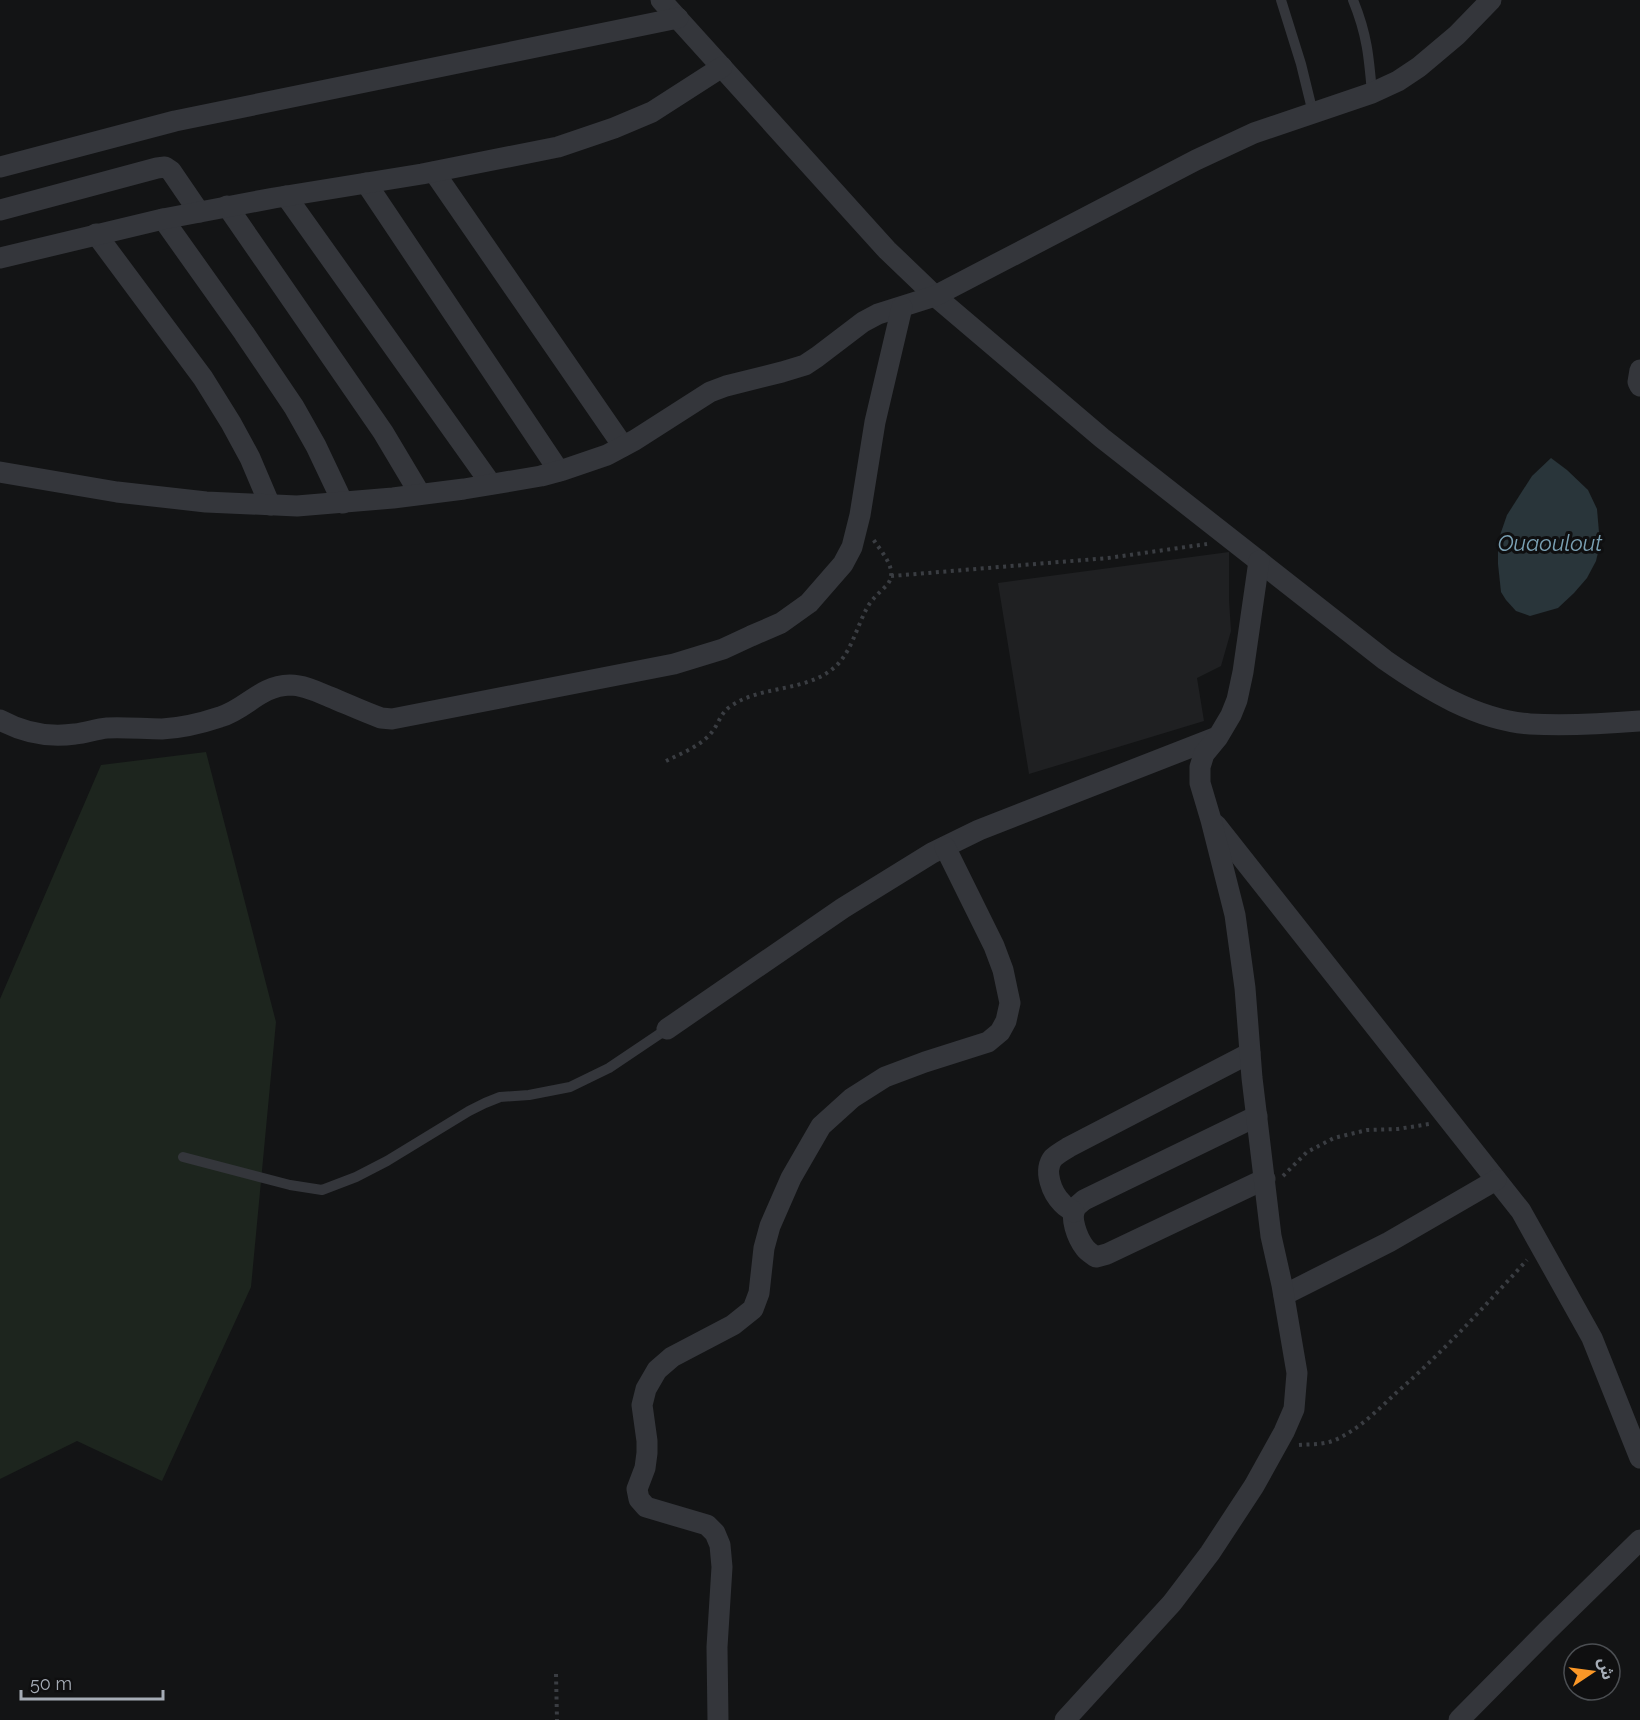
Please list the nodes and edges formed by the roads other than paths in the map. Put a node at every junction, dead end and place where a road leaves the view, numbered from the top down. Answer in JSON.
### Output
{"nodes":[{"id":1,"x":661,"y":0,"type":"edge"},
{"id":2,"x":1281,"y":0,"type":"edge"},
{"id":3,"x":1353,"y":0,"type":"edge"},
{"id":4,"x":1491,"y":0,"type":"edge"},
{"id":5,"x":678,"y":18,"type":"junction"},
{"id":6,"x":722,"y":67,"type":"junction"},
{"id":7,"x":1371,"y":93,"type":"junction"},
{"id":8,"x":1313,"y":112,"type":"junction"},
{"id":9,"x":0,"y":167,"type":"edge"},
{"id":10,"x":434,"y":172,"type":"junction"},
{"id":11,"x":366,"y":183,"type":"junction"},
{"id":12,"x":286,"y":196,"type":"junction"},
{"id":13,"x":226,"y":206,"type":"junction"},
{"id":14,"x":0,"y":210,"type":"edge"},
{"id":15,"x":199,"y":212,"type":"junction"},
{"id":16,"x":163,"y":219,"type":"junction"},
{"id":17,"x":96,"y":234,"type":"junction"},
{"id":18,"x":0,"y":258,"type":"edge"},
{"id":19,"x":935,"y":296,"type":"junction"},
{"id":20,"x":902,"y":307,"type":"junction"},
{"id":21,"x":1640,"y":370,"type":"edge"},
{"id":22,"x":1640,"y":387,"type":"edge"},
{"id":23,"x":623,"y":446,"type":"junction"},
{"id":24,"x":559,"y":471,"type":"junction"},
{"id":25,"x":0,"y":472,"type":"edge"},
{"id":26,"x":491,"y":484,"type":"junction"},
{"id":27,"x":420,"y":494,"type":"junction"},
{"id":28,"x":343,"y":503,"type":"junction"},
{"id":29,"x":270,"y":505,"type":"junction"},
{"id":30,"x":1259,"y":561,"type":"junction"},
{"id":31,"x":0,"y":720,"type":"edge"},
{"id":32,"x":1640,"y":721,"type":"edge"},
{"id":33,"x":1218,"y":737,"type":"junction"},
{"id":34,"x":1212,"y":820,"type":"junction"},
{"id":35,"x":945,"y":847,"type":"junction"},
{"id":36,"x":666,"y":1029,"type":"joint"},
{"id":37,"x":1250,"y":1053,"type":"junction"},
{"id":38,"x":1257,"y":1116,"type":"junction"},
{"id":39,"x":183,"y":1157,"type":"dead end"},
{"id":40,"x":1496,"y":1180,"type":"junction"},
{"id":41,"x":1266,"y":1186,"type":"junction"},
{"id":42,"x":1074,"y":1212,"type":"junction"},
{"id":43,"x":1284,"y":1295,"type":"junction"},
{"id":44,"x":1640,"y":1458,"type":"edge"},
{"id":45,"x":1640,"y":1540,"type":"edge"},
{"id":46,"x":718,"y":1720,"type":"edge"},
{"id":47,"x":1065,"y":1720,"type":"edge"},
{"id":48,"x":1459,"y":1720,"type":"edge"}],
"edges":[{"from":1,"to":5,"type":"street"},
{"from":2,"to":8,"type":"lane"},
{"from":3,"to":7,"type":"lane"},
{"from":4,"to":7,"type":"street"},
{"from":5,"to":6,"type":"street"},
{"from":5,"to":9,"type":"street"},
{"from":6,"to":10,"type":"street"},
{"from":6,"to":19,"type":"street"},
{"from":7,"to":8,"type":"street"},
{"from":8,"to":19,"type":"street"},
{"from":10,"to":11,"type":"street"},
{"from":10,"to":23,"type":"street"},
{"from":11,"to":12,"type":"street"},
{"from":11,"to":24,"type":"street"},
{"from":12,"to":13,"type":"street"},
{"from":12,"to":26,"type":"street"},
{"from":13,"to":15,"type":"street"},
{"from":13,"to":27,"type":"street"},
{"from":14,"to":15,"type":"street"},
{"from":15,"to":16,"type":"street"},
{"from":16,"to":17,"type":"street"},
{"from":16,"to":28,"type":"street"},
{"from":17,"to":18,"type":"street"},
{"from":17,"to":29,"type":"street"},
{"from":19,"to":20,"type":"street"},
{"from":19,"to":30,"type":"street"},
{"from":20,"to":23,"type":"street"},
{"from":20,"to":31,"type":"street"},
{"from":21,"to":22,"type":"street"},
{"from":23,"to":24,"type":"street"},
{"from":24,"to":26,"type":"street"},
{"from":25,"to":29,"type":"street"},
{"from":26,"to":27,"type":"street"},
{"from":27,"to":28,"type":"street"},
{"from":28,"to":29,"type":"street"},
{"from":30,"to":32,"type":"street"},
{"from":30,"to":33,"type":"street"},
{"from":33,"to":34,"type":"street"},
{"from":33,"to":35,"type":"street"},
{"from":34,"to":37,"type":"street"},
{"from":34,"to":40,"type":"street"},
{"from":35,"to":36,"type":"street"},
{"from":35,"to":46,"type":"street"},
{"from":36,"to":39,"type":"lane"},
{"from":37,"to":38,"type":"street"},
{"from":37,"to":42,"type":"street"},
{"from":38,"to":41,"type":"street"},
{"from":38,"to":42,"type":"street"},
{"from":40,"to":43,"type":"street"},
{"from":40,"to":44,"type":"street"},
{"from":41,"to":42,"type":"street"},
{"from":41,"to":43,"type":"street"},
{"from":43,"to":47,"type":"street"},
{"from":45,"to":48,"type":"street"}]}
